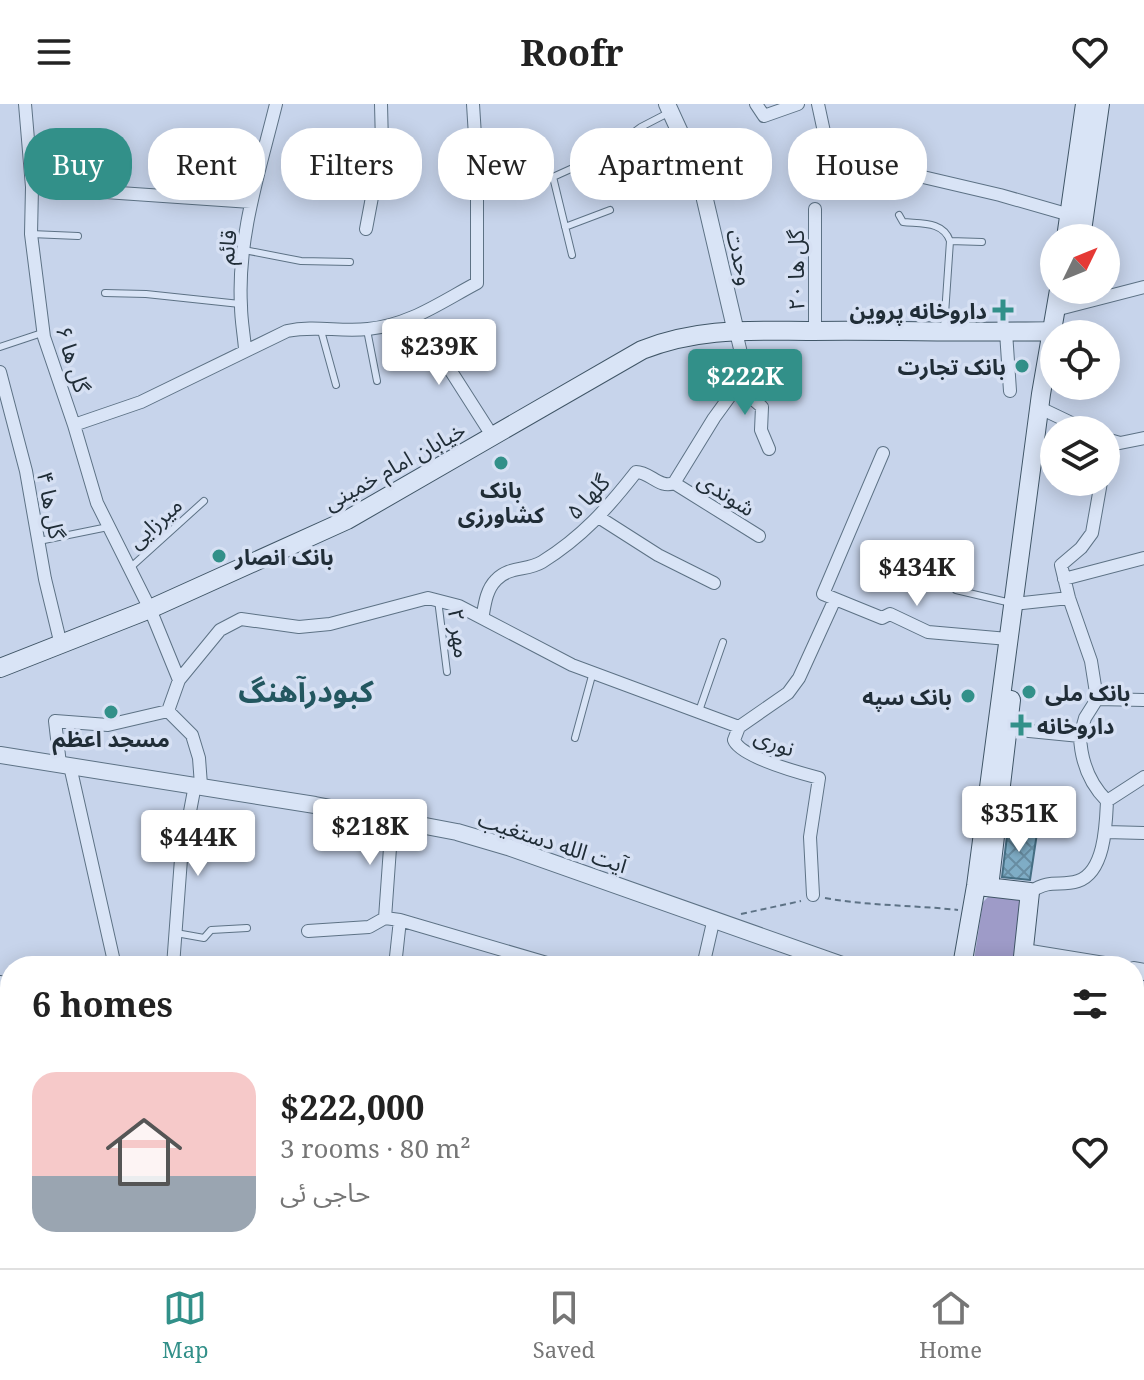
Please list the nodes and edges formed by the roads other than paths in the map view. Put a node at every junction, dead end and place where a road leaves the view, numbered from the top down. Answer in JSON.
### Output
{"nodes":[{"id":1,"x":25,"y":104,"type":"edge"},
{"id":2,"x":276,"y":104,"type":"edge"},
{"id":3,"x":381,"y":104,"type":"edge"},
{"id":4,"x":473,"y":104,"type":"edge"},
{"id":5,"x":756,"y":104,"type":"edge"},
{"id":6,"x":798,"y":104,"type":"edge"},
{"id":7,"x":818,"y":104,"type":"edge"},
{"id":8,"x":1085,"y":104,"type":"edge"},
{"id":9,"x":1100,"y":104,"type":"edge"},
{"id":10,"x":669,"y":108,"type":"edge"},
{"id":11,"x":27,"y":128,"type":"edge"},
{"id":12,"x":132,"y":194,"type":"edge"},
{"id":13,"x":32,"y":200,"type":"edge"},
{"id":14,"x":251,"y":202,"type":"junction"},
{"id":15,"x":815,"y":209,"type":"dead end"},
{"id":16,"x":610,"y":210,"type":"dead end"},
{"id":17,"x":899,"y":215,"type":"dead end"},
{"id":18,"x":1070,"y":215,"type":"junction"},
{"id":19,"x":1068,"y":224,"type":"edge"},
{"id":20,"x":1083,"y":224,"type":"edge"},
{"id":21,"x":565,"y":227,"type":"junction"},
{"id":22,"x":366,"y":229,"type":"dead end"},
{"id":23,"x":31,"y":234,"type":"junction"},
{"id":24,"x":78,"y":236,"type":"dead end"},
{"id":25,"x":950,"y":241,"type":"junction"},
{"id":26,"x":982,"y":242,"type":"dead end"},
{"id":27,"x":244,"y":250,"type":"junction"},
{"id":28,"x":572,"y":255,"type":"dead end"},
{"id":29,"x":350,"y":262,"type":"dead end"},
{"id":30,"x":1144,"y":287,"type":"edge"},
{"id":31,"x":105,"y":293,"type":"dead end"},
{"id":32,"x":240,"y":304,"type":"junction"},
{"id":33,"x":1056,"y":304,"type":"edge"},
{"id":34,"x":1055,"y":310,"type":"junction"},
{"id":35,"x":417,"y":318,"type":"junction"},
{"id":36,"x":1054,"y":320,"type":"edge"},
{"id":37,"x":320,"y":327,"type":"junction"},
{"id":38,"x":367,"y":329,"type":"junction"},
{"id":39,"x":815,"y":331,"type":"junction"},
{"id":40,"x":1040,"y":331,"type":"edge"},
{"id":41,"x":736,"y":332,"type":"junction"},
{"id":42,"x":1006,"y":332,"type":"junction"},
{"id":43,"x":43,"y":333,"type":"junction"},
{"id":44,"x":944,"y":333,"type":"junction"},
{"id":45,"x":0,"y":347,"type":"edge"},
{"id":46,"x":245,"y":349,"type":"junction"},
{"id":47,"x":0,"y":372,"type":"edge"},
{"id":48,"x":746,"y":374,"type":"junction"},
{"id":49,"x":377,"y":381,"type":"dead end"},
{"id":50,"x":336,"y":385,"type":"dead end"},
{"id":51,"x":1010,"y":391,"type":"dead end"},
{"id":52,"x":1041,"y":400,"type":"edge"},
{"id":53,"x":1040,"y":408,"type":"junction"},
{"id":54,"x":1057,"y":416,"type":"edge"},
{"id":55,"x":74,"y":425,"type":"junction"},
{"id":56,"x":493,"y":437,"type":"junction"},
{"id":57,"x":1144,"y":438,"type":"edge"},
{"id":58,"x":1120,"y":443,"type":"edge"},
{"id":59,"x":769,"y":449,"type":"dead end"},
{"id":60,"x":883,"y":453,"type":"dead end"},
{"id":61,"x":674,"y":483,"type":"junction"},
{"id":62,"x":1099,"y":496,"type":"edge"},
{"id":63,"x":204,"y":501,"type":"dead end"},
{"id":64,"x":600,"y":518,"type":"junction"},
{"id":65,"x":108,"y":527,"type":"junction"},
{"id":66,"x":759,"y":536,"type":"dead end"},
{"id":67,"x":39,"y":541,"type":"junction"},
{"id":68,"x":1144,"y":558,"type":"edge"},
{"id":69,"x":128,"y":569,"type":"junction"},
{"id":70,"x":1064,"y":579,"type":"junction"},
{"id":71,"x":714,"y":583,"type":"dead end"},
{"id":72,"x":956,"y":590,"type":"dead end"},
{"id":73,"x":829,"y":597,"type":"junction"},
{"id":74,"x":1069,"y":598,"type":"junction"},
{"id":75,"x":437,"y":599,"type":"junction"},
{"id":76,"x":1013,"y":604,"type":"junction"},
{"id":77,"x":150,"y":609,"type":"junction"},
{"id":78,"x":479,"y":615,"type":"junction"},
{"id":79,"x":1008,"y":639,"type":"junction"},
{"id":80,"x":723,"y":642,"type":"dead end"},
{"id":81,"x":61,"y":645,"type":"junction"},
{"id":82,"x":0,"y":668,"type":"edge"},
{"id":83,"x":447,"y":672,"type":"dead end"},
{"id":84,"x":593,"y":672,"type":"junction"},
{"id":85,"x":179,"y":680,"type":"junction"},
{"id":86,"x":1097,"y":699,"type":"junction"},
{"id":87,"x":1144,"y":700,"type":"edge"},
{"id":88,"x":168,"y":711,"type":"junction"},
{"id":89,"x":699,"y":711,"type":"junction"},
{"id":90,"x":739,"y":727,"type":"junction"},
{"id":91,"x":1009,"y":729,"type":"junction"},
{"id":92,"x":1080,"y":736,"type":"junction"},
{"id":93,"x":575,"y":738,"type":"dead end"},
{"id":94,"x":0,"y":755,"type":"edge"},
{"id":95,"x":65,"y":765,"type":"junction"},
{"id":96,"x":1144,"y":777,"type":"edge"},
{"id":97,"x":198,"y":785,"type":"junction"},
{"id":98,"x":1107,"y":801,"type":"junction"},
{"id":99,"x":392,"y":820,"type":"junction"},
{"id":100,"x":1106,"y":832,"type":"junction"},
{"id":101,"x":1144,"y":833,"type":"edge"},
{"id":102,"x":982,"y":887,"type":"junction"},
{"id":103,"x":1030,"y":892,"type":"junction"},
{"id":104,"x":813,"y":895,"type":"road end"},
{"id":105,"x":385,"y":918,"type":"junction"},
{"id":106,"x":400,"y":920,"type":"junction"},
{"id":107,"x":718,"y":920,"type":"junction"},
{"id":108,"x":247,"y":928,"type":"dead end"},
{"id":109,"x":308,"y":931,"type":"dead end"},
{"id":110,"x":176,"y":933,"type":"junction"},
{"id":111,"x":113,"y":956,"type":"edge"},
{"id":112,"x":174,"y":956,"type":"edge"},
{"id":113,"x":396,"y":956,"type":"edge"},
{"id":114,"x":523,"y":956,"type":"edge"},
{"id":115,"x":706,"y":956,"type":"edge"},
{"id":116,"x":801,"y":956,"type":"edge"},
{"id":117,"x":964,"y":956,"type":"edge"},
{"id":118,"x":1023,"y":956,"type":"edge"}],
"edges":[{"from":1,"to":11,"type":"street","name":"گل ها ۶"},
{"from":2,"to":14,"type":"street","name":"قائم"},
{"from":3,"to":22,"type":"street"},
{"from":4,"to":35,"type":"street"},
{"from":5,"to":6,"type":"street"},
{"from":7,"to":18,"type":"street"},
{"from":8,"to":18,"type":"main road"},
{"from":9,"to":20,"type":"main road"},
{"from":10,"to":21,"type":"lane"},
{"from":10,"to":41,"type":"street","name":"وحدت"},
{"from":12,"to":14,"type":"street"},
{"from":13,"to":23,"type":"street","name":"گل ها ۶"},
{"from":14,"to":27,"type":"street","name":"قائم"},
{"from":15,"to":39,"type":"street","name":"گل ها ۲۰"},
{"from":16,"to":21,"type":"lane"},
{"from":17,"to":25,"type":"lane"},
{"from":18,"to":19,"type":"main road"},
{"from":21,"to":28,"type":"lane"},
{"from":23,"to":24,"type":"lane"},
{"from":23,"to":43,"type":"street","name":"گل ها ۶"},
{"from":25,"to":26,"type":"lane"},
{"from":25,"to":44,"type":"lane"},
{"from":27,"to":29,"type":"lane"},
{"from":27,"to":32,"type":"street","name":"قائم"},
{"from":30,"to":34,"type":"street"},
{"from":31,"to":32,"type":"lane"},
{"from":32,"to":46,"type":"street","name":"قائم"},
{"from":33,"to":34,"type":"main road"},
{"from":34,"to":36,"type":"main road"},
{"from":35,"to":38,"type":"street"},
{"from":35,"to":56,"type":"street"},
{"from":37,"to":38,"type":"street"},
{"from":37,"to":46,"type":"street"},
{"from":37,"to":50,"type":"lane"},
{"from":38,"to":49,"type":"lane"},
{"from":39,"to":41,"type":"main road","name":"خیابان امام خمینی"},
{"from":39,"to":44,"type":"main road","name":"خیابان امام خمینی"},
{"from":40,"to":42,"type":"main road","name":"خیابان امام خمینی"},
{"from":41,"to":48,"type":"street"},
{"from":41,"to":56,"type":"main road","name":"خیابان امام خمینی"},
{"from":42,"to":44,"type":"main road","name":"خیابان امام خمینی"},
{"from":42,"to":51,"type":"street"},
{"from":43,"to":45,"type":"lane"},
{"from":43,"to":55,"type":"street","name":"گل ها ۶"},
{"from":46,"to":55,"type":"street"},
{"from":47,"to":67,"type":"street","name":"گل ها ۴"},
{"from":48,"to":59,"type":"street"},
{"from":48,"to":61,"type":"street"},
{"from":52,"to":53,"type":"main road"},
{"from":53,"to":54,"type":"street"},
{"from":53,"to":76,"type":"main road"},
{"from":55,"to":65,"type":"street","name":"گل ها ۶"},
{"from":56,"to":77,"type":"main road","name":"خیابان امام خمینی"},
{"from":57,"to":58,"type":"street"},
{"from":60,"to":73,"type":"street","name":"نوری"},
{"from":61,"to":64,"type":"street","name":"گلها ۵"},
{"from":61,"to":66,"type":"street","name":"شوندی"},
{"from":62,"to":70,"type":"street"},
{"from":63,"to":69,"type":"lane","name":"میرزایی"},
{"from":64,"to":71,"type":"street"},
{"from":64,"to":78,"type":"street","name":"گلها ۵"},
{"from":65,"to":67,"type":"lane"},
{"from":65,"to":69,"type":"street","name":"گل ها ۶"},
{"from":67,"to":81,"type":"street","name":"گل ها ۴"},
{"from":68,"to":70,"type":"street"},
{"from":69,"to":77,"type":"street","name":"گل ها ۶"},
{"from":70,"to":74,"type":"street"},
{"from":72,"to":76,"type":"lane"},
{"from":73,"to":79,"type":"street"},
{"from":73,"to":90,"type":"street","name":"نوری"},
{"from":74,"to":76,"type":"street"},
{"from":74,"to":86,"type":"street"},
{"from":75,"to":78,"type":"street"},
{"from":75,"to":83,"type":"lane","name":"مهر ۲"},
{"from":75,"to":85,"type":"street"},
{"from":76,"to":79,"type":"main road"},
{"from":77,"to":81,"type":"main road","name":"خیابان امام خمینی"},
{"from":77,"to":85,"type":"street","name":"گل ها ۶"},
{"from":78,"to":84,"type":"street"},
{"from":79,"to":91,"type":"main road"},
{"from":79,"to":102,"type":"main road"},
{"from":80,"to":89,"type":"lane"},
{"from":81,"to":82,"type":"main road","name":"خیابان امام خمینی"},
{"from":84,"to":89,"type":"street"},
{"from":84,"to":93,"type":"lane"},
{"from":85,"to":88,"type":"street"},
{"from":86,"to":87,"type":"street"},
{"from":86,"to":92,"type":"street"},
{"from":88,"to":95,"type":"street"},
{"from":88,"to":97,"type":"street"},
{"from":89,"to":90,"type":"street"},
{"from":90,"to":104,"type":"street","name":"نوری"},
{"from":91,"to":92,"type":"street"},
{"from":91,"to":102,"type":"main road"},
{"from":92,"to":98,"type":"street"},
{"from":94,"to":95,"type":"street","name":"آیت الله دستغیب"},
{"from":95,"to":97,"type":"street","name":"آیت الله دستغیب"},
{"from":95,"to":111,"type":"street"},
{"from":96,"to":98,"type":"street"},
{"from":97,"to":99,"type":"street","name":"آیت الله دستغیب"},
{"from":97,"to":110,"type":"street"},
{"from":98,"to":100,"type":"street"},
{"from":99,"to":105,"type":"street"},
{"from":99,"to":107,"type":"street","name":"آیت الله دستغیب"},
{"from":100,"to":101,"type":"street"},
{"from":100,"to":103,"type":"street"},
{"from":102,"to":103,"type":"main road"},
{"from":102,"to":117,"type":"main road"},
{"from":103,"to":118,"type":"main road"},
{"from":105,"to":106,"type":"street"},
{"from":105,"to":109,"type":"street"},
{"from":106,"to":113,"type":"street"},
{"from":106,"to":114,"type":"street"},
{"from":107,"to":115,"type":"street"},
{"from":107,"to":116,"type":"street","name":"آیت الله دستغیب"},
{"from":108,"to":110,"type":"lane"},
{"from":110,"to":112,"type":"street"}]}
